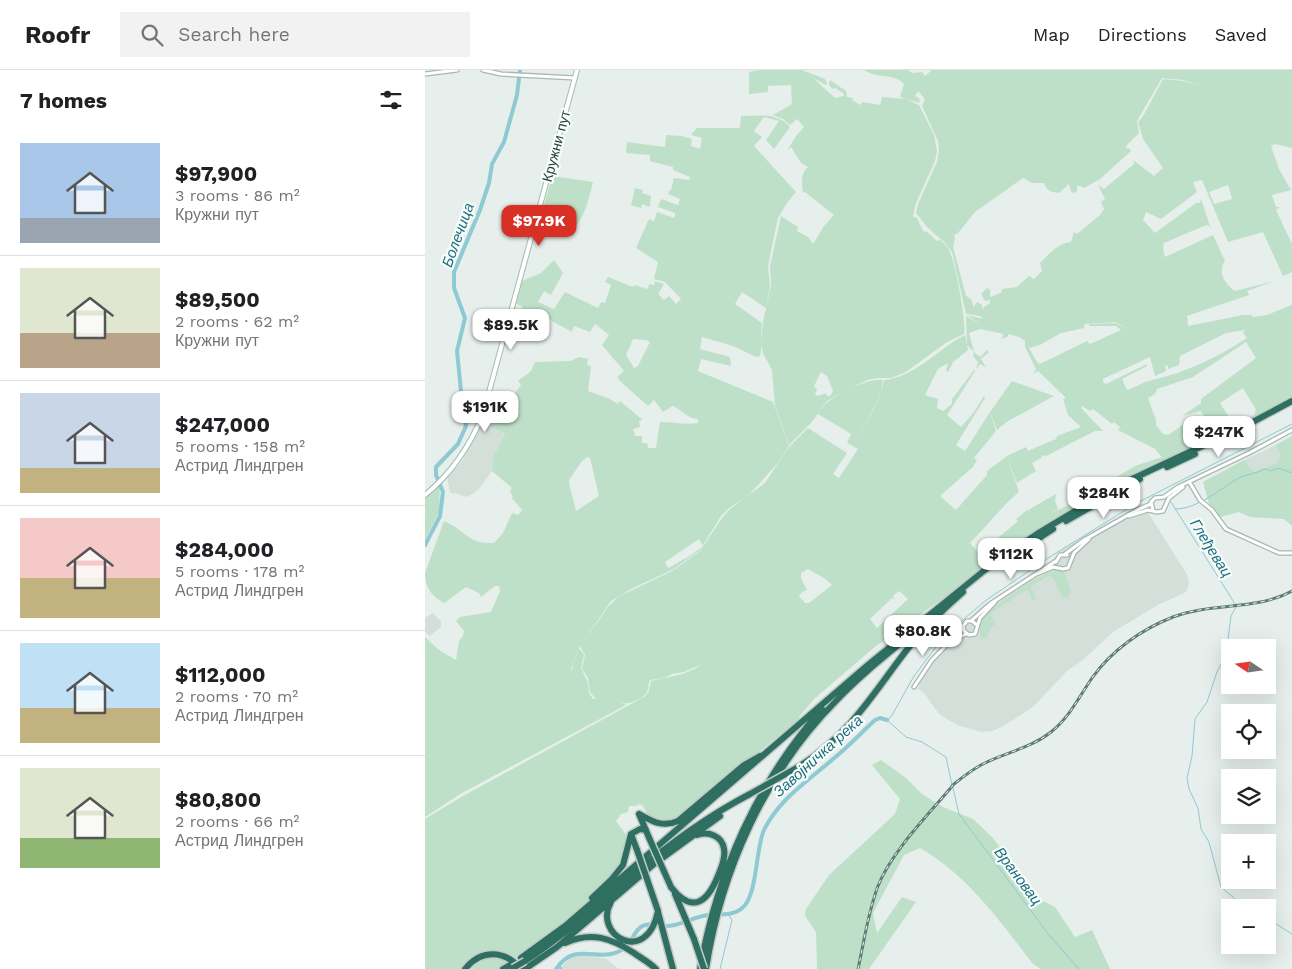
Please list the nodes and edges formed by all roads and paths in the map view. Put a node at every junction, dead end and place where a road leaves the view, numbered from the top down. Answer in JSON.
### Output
{"nodes":[{"id":1,"x":457,"y":70,"type":"edge"},
{"id":2,"x":483,"y":70,"type":"edge"},
{"id":3,"x":577,"y":70,"type":"edge"},
{"id":4,"x":425,"y":74,"type":"edge"},
{"id":5,"x":575,"y":78,"type":"junction"},
{"id":6,"x":1292,"y":401,"type":"edge"},
{"id":7,"x":1292,"y":406,"type":"edge"},
{"id":8,"x":1292,"y":430,"type":"edge"},
{"id":9,"x":1190,"y":454,"type":"junction"},
{"id":10,"x":1183,"y":457,"type":"junction"},
{"id":11,"x":1190,"y":483,"type":"junction"},
{"id":12,"x":1184,"y":486,"type":"junction"},
{"id":13,"x":425,"y":495,"type":"edge"},
{"id":14,"x":1161,"y":497,"type":"junction"},
{"id":15,"x":1151,"y":504,"type":"junction"},
{"id":16,"x":1166,"y":504,"type":"junction"},
{"id":17,"x":1153,"y":510,"type":"junction"},
{"id":18,"x":1128,"y":516,"type":"junction"},
{"id":19,"x":1089,"y":539,"type":"junction"},
{"id":20,"x":1292,"y":553,"type":"edge"},
{"id":21,"x":1065,"y":554,"type":"junction"},
{"id":22,"x":1071,"y":559,"type":"junction"},
{"id":23,"x":1056,"y":561,"type":"junction"},
{"id":24,"x":1059,"y":567,"type":"junction"},
{"id":25,"x":1034,"y":575,"type":"junction"},
{"id":26,"x":963,"y":591,"type":"junction"},
{"id":27,"x":997,"y":600,"type":"junction"},
{"id":28,"x":971,"y":620,"type":"junction"},
{"id":29,"x":977,"y":625,"type":"junction"},
{"id":30,"x":963,"y":628,"type":"junction"},
{"id":31,"x":967,"y":634,"type":"junction"},
{"id":32,"x":949,"y":642,"type":"junction"},
{"id":33,"x":914,"y":687,"type":"dead end"},
{"id":34,"x":838,"y":692,"type":"junction"},
{"id":35,"x":766,"y":753,"type":"junction"},
{"id":36,"x":743,"y":798,"type":"junction"},
{"id":37,"x":646,"y":830,"type":"junction"},
{"id":38,"x":631,"y":834,"type":"junction"},
{"id":39,"x":685,"y":841,"type":"junction"},
{"id":40,"x":671,"y":887,"type":"junction"},
{"id":41,"x":615,"y":898,"type":"junction"},
{"id":42,"x":718,"y":903,"type":"junction"},
{"id":43,"x":658,"y":911,"type":"junction"},
{"id":44,"x":579,"y":914,"type":"junction"},
{"id":45,"x":620,"y":942,"type":"junction"},
{"id":46,"x":557,"y":947,"type":"junction"},
{"id":47,"x":476,"y":958,"type":"junction"},
{"id":48,"x":523,"y":959,"type":"junction"},
{"id":49,"x":512,"y":967,"type":"edge"},
{"id":50,"x":465,"y":969,"type":"edge"},
{"id":51,"x":472,"y":969,"type":"edge"},
{"id":52,"x":503,"y":969,"type":"edge"},
{"id":53,"x":524,"y":969,"type":"edge"},
{"id":54,"x":656,"y":969,"type":"edge"},
{"id":55,"x":673,"y":969,"type":"edge"},
{"id":56,"x":703,"y":969,"type":"edge"}],
"edges":[{"from":1,"to":4,"type":"street"},
{"from":2,"to":5,"type":"street"},
{"from":3,"to":5,"type":"main road","name":"Кружни пут"},
{"from":5,"to":13,"type":"main road","name":"Кружни пут"},
{"from":6,"to":9,"type":"highway"},
{"from":7,"to":9,"type":"highway"},
{"from":8,"to":11,"type":"street"},
{"from":9,"to":10,"type":"highway"},
{"from":10,"to":26,"type":"highway"},
{"from":10,"to":34,"type":"highway"},
{"from":11,"to":12,"type":"street"},
{"from":11,"to":20,"type":"street"},
{"from":12,"to":14,"type":"street"},
{"from":12,"to":16,"type":"street"},
{"from":14,"to":15,"type":"street"},
{"from":14,"to":16,"type":"street"},
{"from":15,"to":17,"type":"street"},
{"from":15,"to":18,"type":"street"},
{"from":16,"to":17,"type":"street"},
{"from":17,"to":18,"type":"street"},
{"from":18,"to":19,"type":"street"},
{"from":19,"to":21,"type":"street"},
{"from":19,"to":22,"type":"street"},
{"from":21,"to":22,"type":"street"},
{"from":21,"to":23,"type":"street"},
{"from":22,"to":24,"type":"street"},
{"from":23,"to":24,"type":"street"},
{"from":23,"to":25,"type":"street"},
{"from":24,"to":25,"type":"street"},
{"from":25,"to":27,"type":"street"},
{"from":26,"to":36,"type":"highway","bridge":true},
{"from":26,"to":42,"type":"highway"},
{"from":27,"to":28,"type":"street"},
{"from":27,"to":29,"type":"street"},
{"from":28,"to":29,"type":"street"},
{"from":28,"to":30,"type":"street"},
{"from":29,"to":31,"type":"street"},
{"from":30,"to":31,"type":"street"},
{"from":30,"to":32,"type":"street"},
{"from":31,"to":32,"type":"street"},
{"from":32,"to":33,"type":"street"},
{"from":34,"to":35,"type":"highway"},
{"from":34,"to":42,"type":"highway"},
{"from":35,"to":37,"type":"highway"},
{"from":35,"to":44,"type":"highway"},
{"from":36,"to":39,"type":"highway"},
{"from":36,"to":48,"type":"highway"},
{"from":37,"to":38,"type":"highway"},
{"from":37,"to":40,"type":"highway","bridge":true},
{"from":38,"to":43,"type":"highway","bridge":true},
{"from":38,"to":44,"type":"highway"},
{"from":39,"to":40,"type":"highway"},
{"from":39,"to":41,"type":"highway"},
{"from":40,"to":56,"type":"highway","bridge":true},
{"from":41,"to":45,"type":"highway"},
{"from":41,"to":46,"type":"highway"},
{"from":42,"to":56,"type":"highway"},
{"from":43,"to":45,"type":"highway"},
{"from":43,"to":55,"type":"highway"},
{"from":44,"to":48,"type":"highway"},
{"from":45,"to":46,"type":"highway"},
{"from":45,"to":54,"type":"highway"},
{"from":46,"to":53,"type":"highway"},
{"from":47,"to":50,"type":"highway"},
{"from":47,"to":51,"type":"highway"},
{"from":47,"to":53,"type":"highway"},
{"from":48,"to":49,"type":"highway","bridge":true},
{"from":49,"to":52,"type":"highway"}]}
